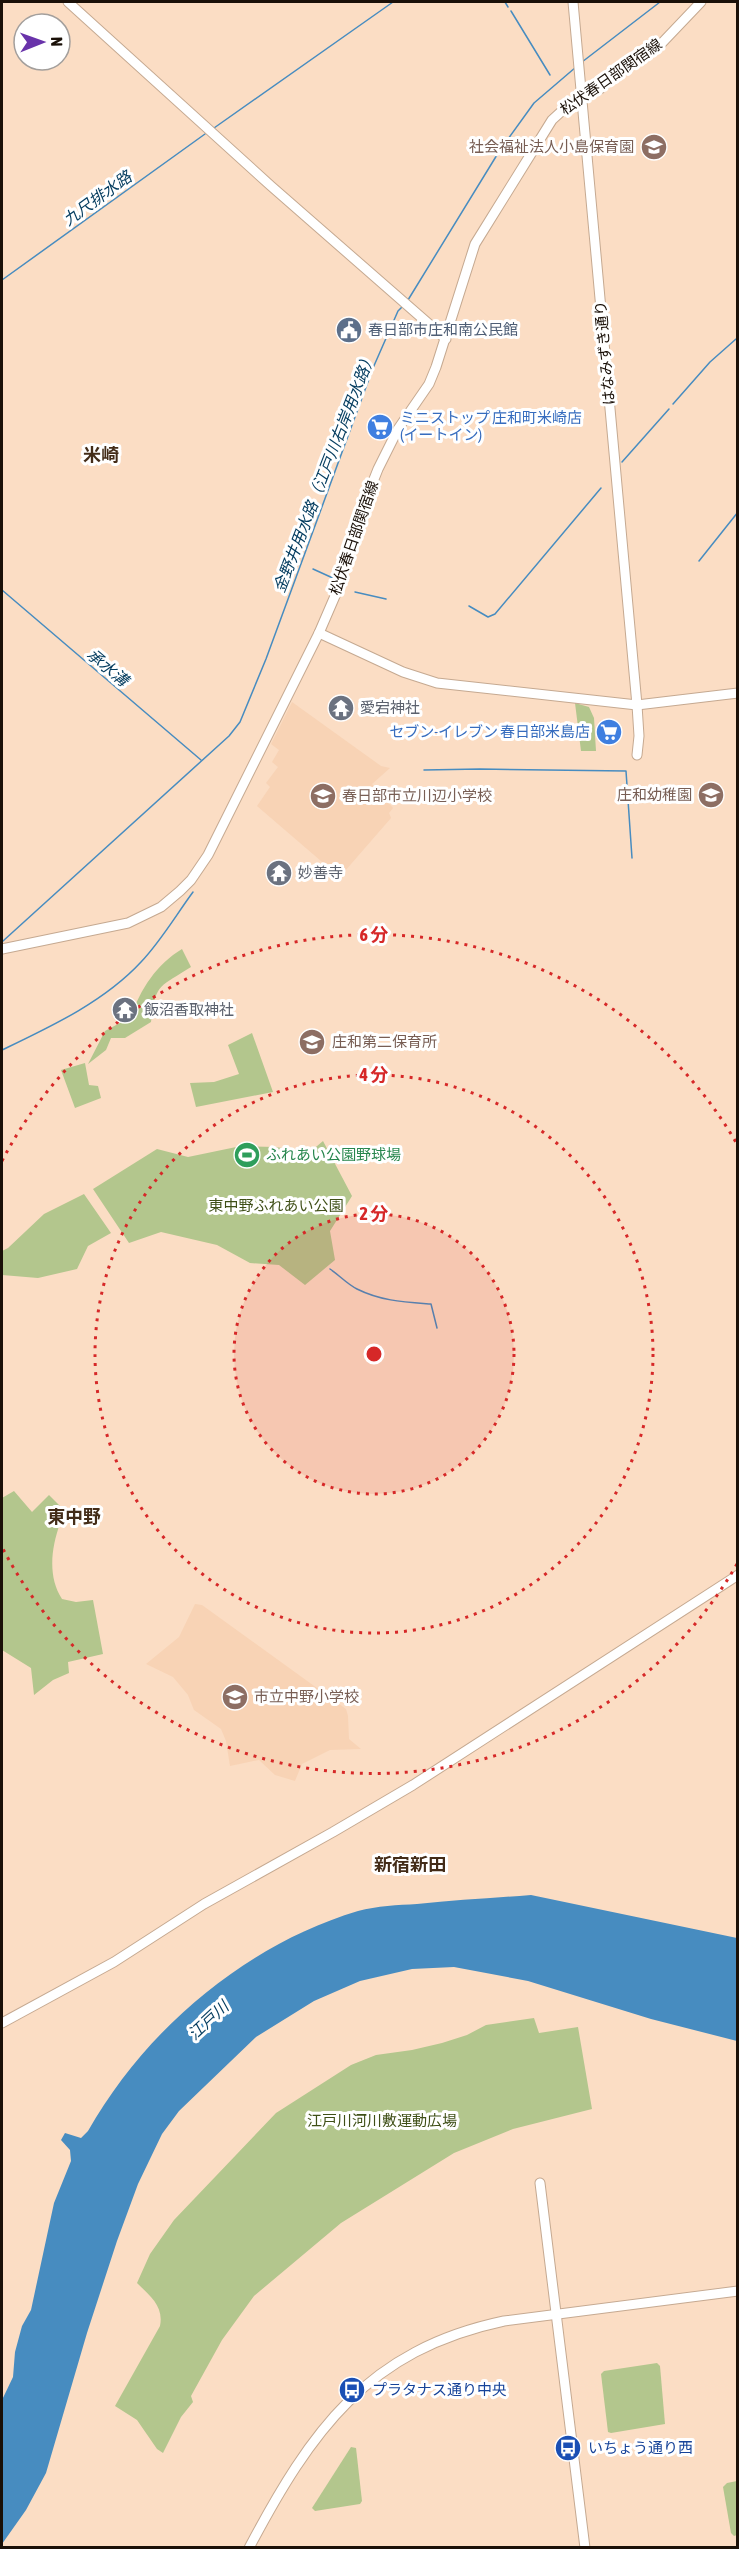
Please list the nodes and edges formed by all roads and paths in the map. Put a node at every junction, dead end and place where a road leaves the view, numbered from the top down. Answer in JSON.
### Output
{"nodes":[{"id":1,"x":68,"y":2,"type":"edge"},
{"id":2,"x":573,"y":2,"type":"edge"},
{"id":3,"x":701,"y":2,"type":"edge"},
{"id":4,"x":582,"y":100,"type":"junction"},
{"id":5,"x":446,"y":339,"type":"junction"},
{"id":6,"x":319,"y":633,"type":"junction"},
{"id":7,"x":738,"y":693,"type":"edge"},
{"id":8,"x":637,"y":705,"type":"junction"},
{"id":9,"x":637,"y":755,"type":"dead end"},
{"id":10,"x":2,"y":949,"type":"edge"},
{"id":11,"x":738,"y":1575,"type":"edge"},
{"id":12,"x":2,"y":2023,"type":"edge"},
{"id":13,"x":540,"y":2183,"type":"dead end"},
{"id":14,"x":738,"y":2291,"type":"edge"},
{"id":15,"x":556,"y":2314,"type":"junction"},
{"id":16,"x":249,"y":2547,"type":"edge"},
{"id":17,"x":585,"y":2547,"type":"edge"}],
"edges":[{"from":1,"to":5,"type":"street"},
{"from":2,"to":4,"type":"street","name":"はなみずき通り"},
{"from":3,"to":4,"type":"street","name":"松伏春日部関宿線"},
{"from":4,"to":5,"type":"street","name":"松伏春日部関宿線"},
{"from":4,"to":8,"type":"street","name":"はなみずき通り"},
{"from":5,"to":6,"type":"street","name":"松伏春日部関宿線"},
{"from":6,"to":8,"type":"street"},
{"from":6,"to":10,"type":"street","name":"松伏春日部関宿線"},
{"from":7,"to":8,"type":"street"},
{"from":8,"to":9,"type":"street","name":"はなみずき通り"},
{"from":11,"to":12,"type":"street"},
{"from":13,"to":15,"type":"street"},
{"from":14,"to":15,"type":"street"},
{"from":15,"to":16,"type":"street"},
{"from":15,"to":17,"type":"street"}]}
